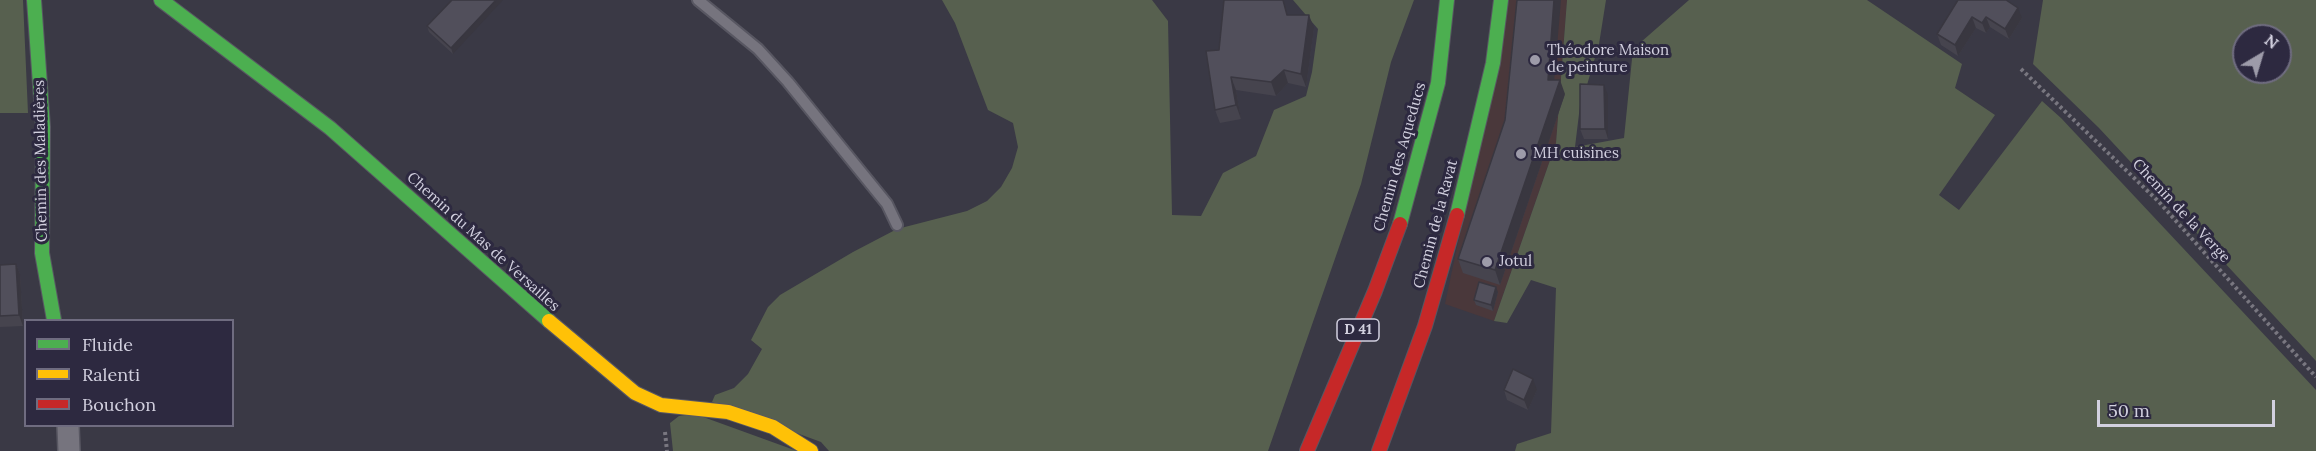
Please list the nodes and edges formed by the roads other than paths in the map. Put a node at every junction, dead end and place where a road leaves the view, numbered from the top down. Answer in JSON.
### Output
{"nodes":[{"id":1,"x":34,"y":0,"type":"edge"},
{"id":2,"x":161,"y":0,"type":"edge"},
{"id":3,"x":698,"y":0,"type":"edge"},
{"id":4,"x":1447,"y":0,"type":"edge"},
{"id":5,"x":1501,"y":0,"type":"edge"},
{"id":6,"x":897,"y":225,"type":"dead end"},
{"id":7,"x":54,"y":319,"type":"edge"},
{"id":8,"x":68,"y":427,"type":"edge"},
{"id":9,"x":69,"y":451,"type":"edge"},
{"id":10,"x":811,"y":451,"type":"edge"},
{"id":11,"x":1307,"y":451,"type":"edge"},
{"id":12,"x":1379,"y":451,"type":"edge"}],
"edges":[{"from":1,"to":7,"type":"street","name":"Chemin des Maladières"},
{"from":2,"to":10,"type":"street","name":"Chemin du Mas de Versailles"},
{"from":3,"to":6,"type":"lane"},
{"from":4,"to":11,"type":"street","name":"Chemin des Aqueducs","number":"D 41"},
{"from":5,"to":12,"type":"street","name":"Chemin de la Ravat"},
{"from":8,"to":9,"type":"street"}]}
